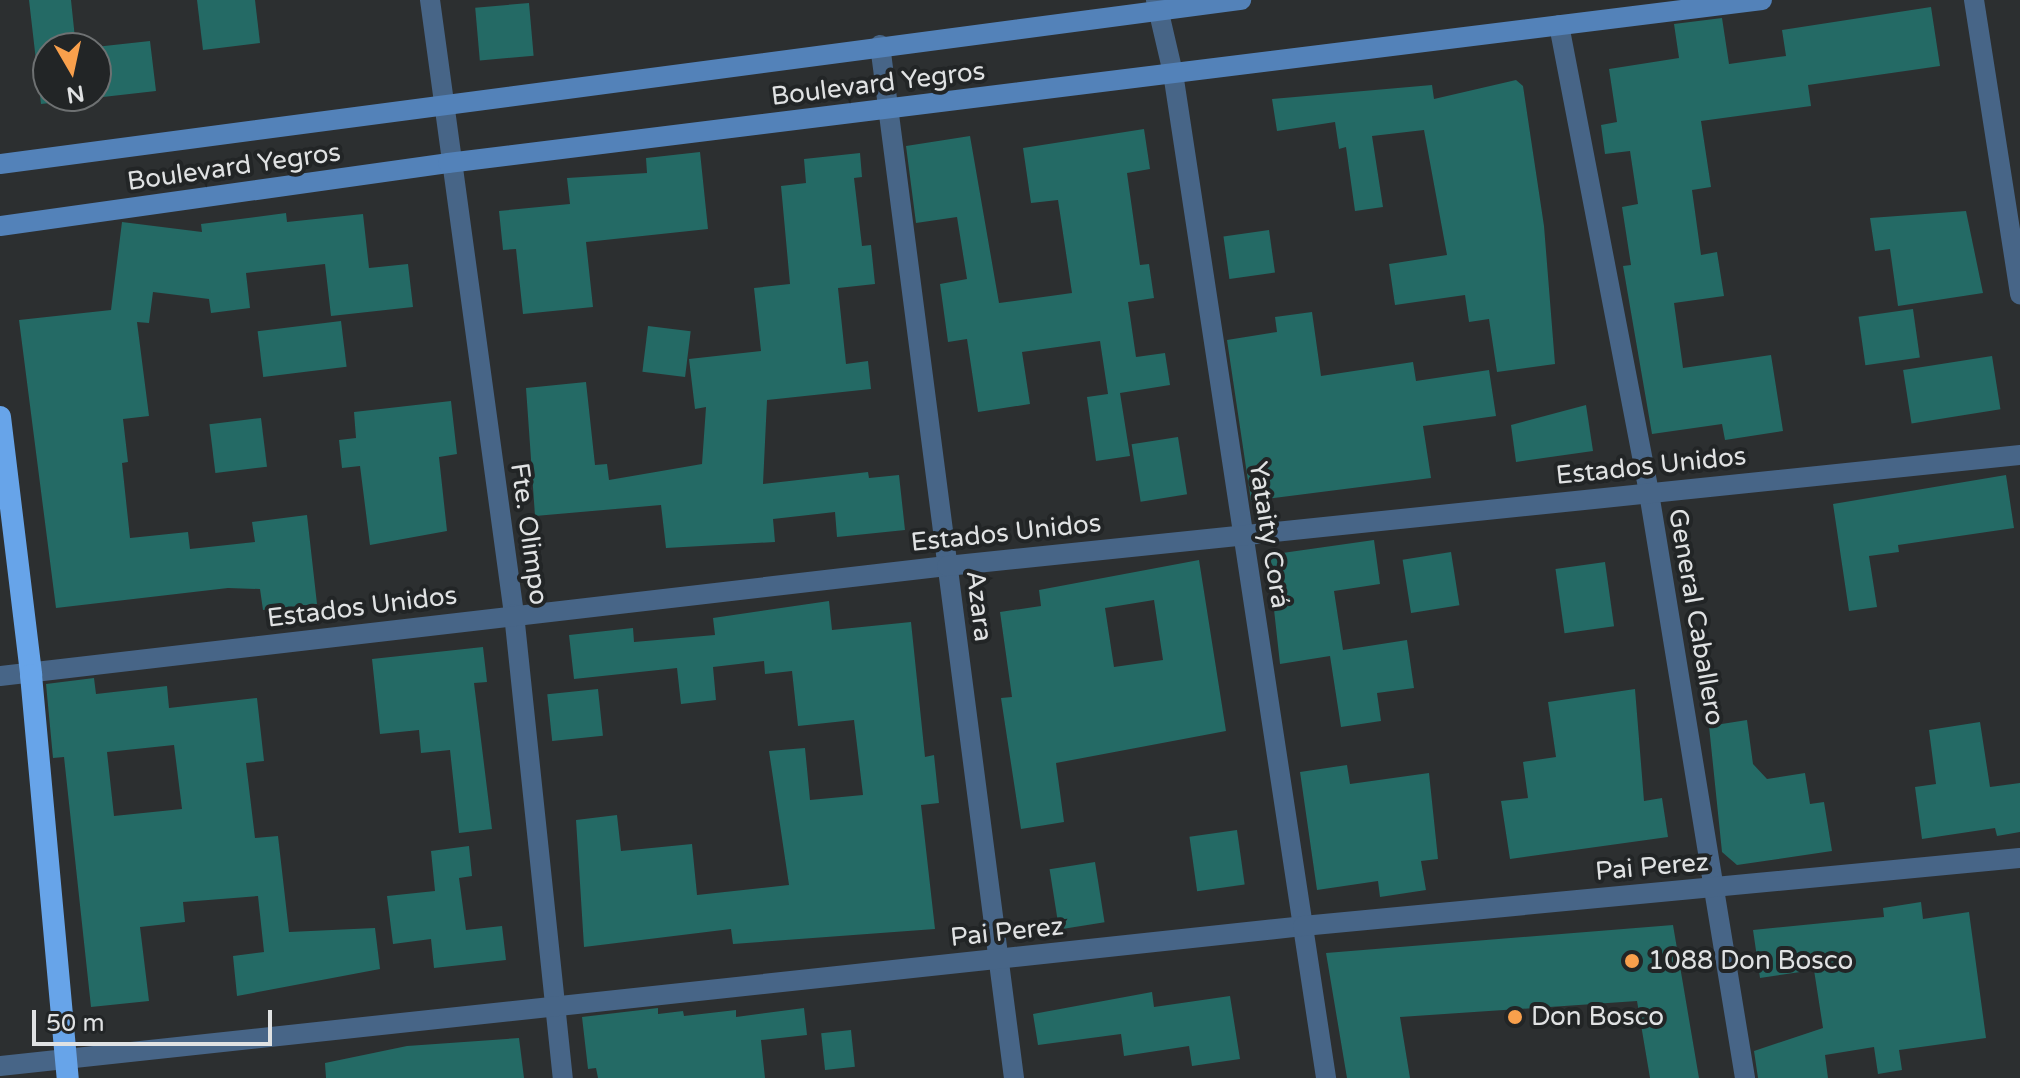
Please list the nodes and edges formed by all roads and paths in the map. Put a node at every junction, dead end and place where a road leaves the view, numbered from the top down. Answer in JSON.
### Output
{"nodes":[{"id":1,"x":430,"y":0,"type":"edge"},
{"id":2,"x":1241,"y":0,"type":"edge"},
{"id":3,"x":1762,"y":0,"type":"edge"},
{"id":4,"x":1974,"y":0,"type":"edge"},
{"id":5,"x":1157,"y":5,"type":"edge"},
{"id":6,"x":1559,"y":25,"type":"junction"},
{"id":7,"x":880,"y":45,"type":"junction"},
{"id":8,"x":1173,"y":73,"type":"junction"},
{"id":9,"x":444,"y":101,"type":"junction"},
{"id":10,"x":886,"y":109,"type":"junction"},
{"id":11,"x":448,"y":163,"type":"junction"},
{"id":12,"x":0,"y":164,"type":"edge"},
{"id":13,"x":0,"y":226,"type":"edge"},
{"id":14,"x":2020,"y":294,"type":"edge"},
{"id":15,"x":0,"y":417,"type":"edge"},
{"id":16,"x":2020,"y":455,"type":"edge"},
{"id":17,"x":1649,"y":493,"type":"junction"},
{"id":18,"x":1242,"y":533,"type":"junction"},
{"id":19,"x":947,"y":566,"type":"junction"},
{"id":20,"x":514,"y":614,"type":"junction"},
{"id":21,"x":31,"y":675,"type":"junction"},
{"id":22,"x":0,"y":676,"type":"edge"},
{"id":23,"x":2020,"y":858,"type":"edge"},
{"id":24,"x":1716,"y":887,"type":"junction"},
{"id":25,"x":1303,"y":926,"type":"junction"},
{"id":26,"x":999,"y":959,"type":"junction"},
{"id":27,"x":556,"y":1008,"type":"junction"},
{"id":28,"x":0,"y":1066,"type":"edge"},
{"id":29,"x":67,"y":1069,"type":"edge"},
{"id":30,"x":563,"y":1078,"type":"edge"},
{"id":31,"x":1014,"y":1078,"type":"edge"},
{"id":32,"x":1326,"y":1078,"type":"edge"},
{"id":33,"x":1745,"y":1078,"type":"edge"}],
"edges":[{"from":1,"to":9,"type":"street","name":"Fte. Olimpo"},
{"from":2,"to":5,"type":"main road","name":"Boulevard Yegros"},
{"from":3,"to":6,"type":"main road","name":"Boulevard Yegros"},
{"from":4,"to":14,"type":"street"},
{"from":5,"to":7,"type":"main road","name":"Boulevard Yegros"},
{"from":5,"to":8,"type":"street","name":"Yataity Corá"},
{"from":6,"to":8,"type":"main road","name":"Boulevard Yegros"},
{"from":6,"to":17,"type":"street","name":"General Caballero"},
{"from":7,"to":9,"type":"main road","name":"Boulevard Yegros"},
{"from":7,"to":10,"type":"street","name":"Azara"},
{"from":8,"to":10,"type":"main road","name":"Boulevard Yegros"},
{"from":8,"to":18,"type":"street","name":"Yataity Corá"},
{"from":9,"to":11,"type":"street","name":"Fte. Olimpo"},
{"from":9,"to":12,"type":"main road","name":"Boulevard Yegros"},
{"from":10,"to":11,"type":"main road","name":"Boulevard Yegros"},
{"from":10,"to":19,"type":"street","name":"Azara"},
{"from":11,"to":13,"type":"main road","name":"Boulevard Yegros"},
{"from":11,"to":20,"type":"street","name":"Fte. Olimpo"},
{"from":15,"to":21,"type":"highway"},
{"from":16,"to":17,"type":"street","name":"Estados Unidos"},
{"from":17,"to":18,"type":"street","name":"Estados Unidos"},
{"from":17,"to":24,"type":"street","name":"General Caballero"},
{"from":18,"to":19,"type":"street","name":"Estados Unidos"},
{"from":18,"to":25,"type":"street","name":"Yataity Corá"},
{"from":19,"to":20,"type":"street","name":"Estados Unidos"},
{"from":19,"to":26,"type":"street","name":"Azara"},
{"from":20,"to":21,"type":"street","name":"Estados Unidos"},
{"from":20,"to":27,"type":"street","name":"Fte. Olimpo"},
{"from":21,"to":22,"type":"street","name":"Estados Unidos"},
{"from":21,"to":29,"type":"highway"},
{"from":23,"to":24,"type":"street","name":"Pai Perez"},
{"from":24,"to":25,"type":"street","name":"Pai Perez"},
{"from":24,"to":33,"type":"street","name":"General Caballero"},
{"from":25,"to":26,"type":"street","name":"Pai Perez"},
{"from":25,"to":32,"type":"street","name":"Yataity Corá"},
{"from":26,"to":27,"type":"street","name":"Pai Perez"},
{"from":26,"to":31,"type":"street","name":"Azara"},
{"from":27,"to":29,"type":"street","name":"Pai Perez"},
{"from":27,"to":30,"type":"street","name":"Fte. Olimpo"},
{"from":28,"to":29,"type":"street","name":"Pai Perez"}]}
